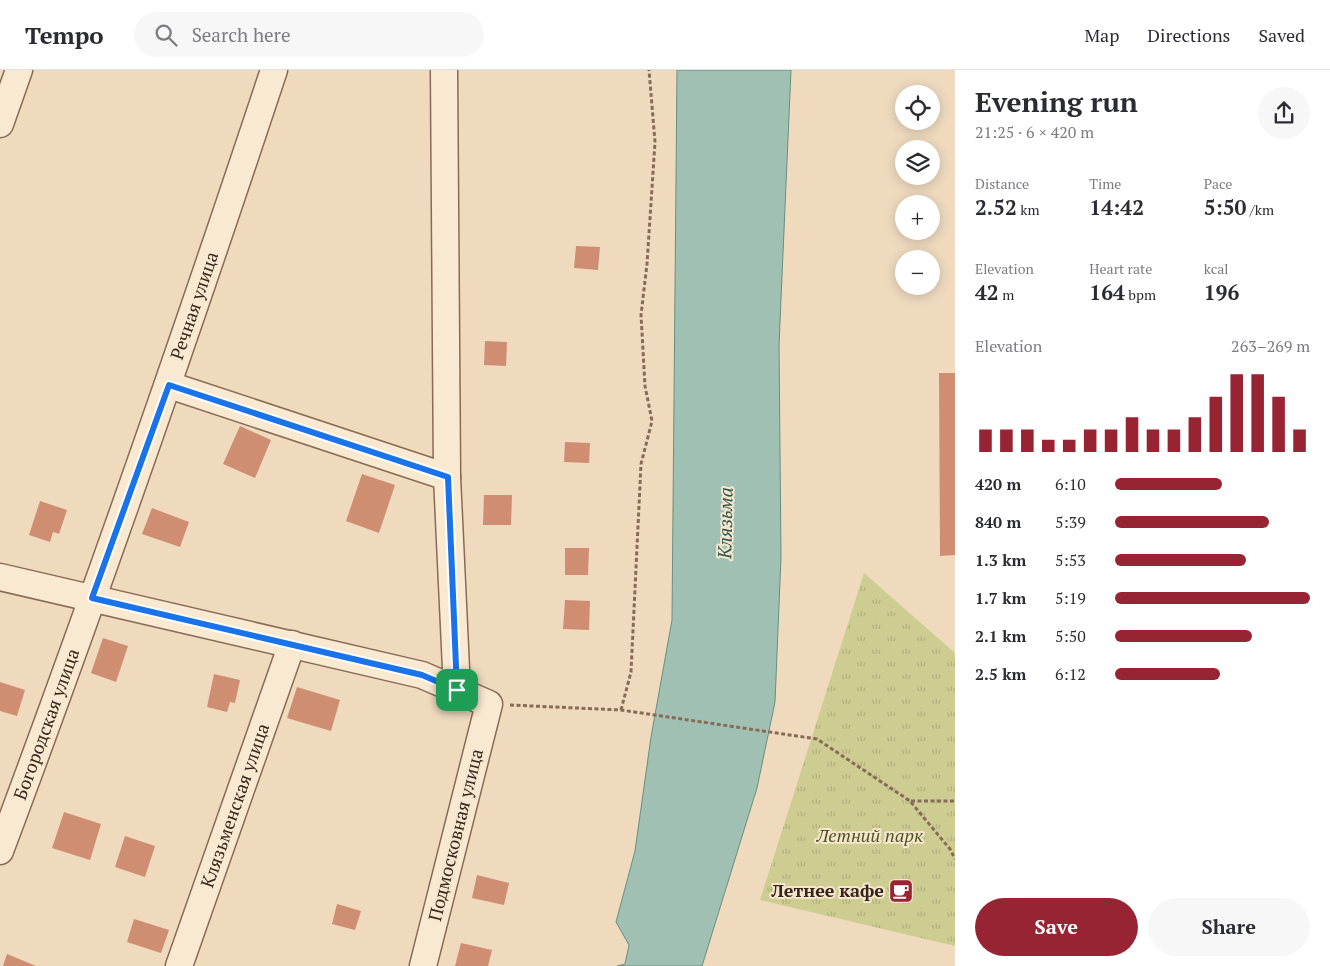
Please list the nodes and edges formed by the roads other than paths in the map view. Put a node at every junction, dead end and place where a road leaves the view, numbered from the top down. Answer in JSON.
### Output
{"nodes":[{"id":1,"x":19,"y":70,"type":"edge"},
{"id":2,"x":274,"y":70,"type":"edge"},
{"id":3,"x":444,"y":70,"type":"edge"},
{"id":4,"x":0,"y":124,"type":"edge"},
{"id":5,"x":169,"y":385,"type":"junction"},
{"id":6,"x":448,"y":477,"type":"junction"},
{"id":7,"x":0,"y":577,"type":"edge"},
{"id":8,"x":92,"y":598,"type":"junction"},
{"id":9,"x":292,"y":644,"type":"junction"},
{"id":10,"x":457,"y":690,"type":"junction"},
{"id":11,"x":0,"y":850,"type":"edge"},
{"id":12,"x":179,"y":966,"type":"edge"},
{"id":13,"x":423,"y":966,"type":"edge"}],
"edges":[{"from":1,"to":4,"type":"street"},
{"from":2,"to":5,"type":"street","name":"Речная улица"},
{"from":3,"to":6,"type":"street"},
{"from":5,"to":6,"type":"street"},
{"from":5,"to":8,"type":"street","name":"Речная улица"},
{"from":6,"to":10,"type":"street"},
{"from":7,"to":8,"type":"street"},
{"from":8,"to":9,"type":"street"},
{"from":8,"to":11,"type":"street","name":"Богородская улица"},
{"from":9,"to":10,"type":"street"},
{"from":9,"to":12,"type":"street","name":"Клязьменская улица"},
{"from":10,"to":13,"type":"street","name":"Подмосковная улица"}]}
